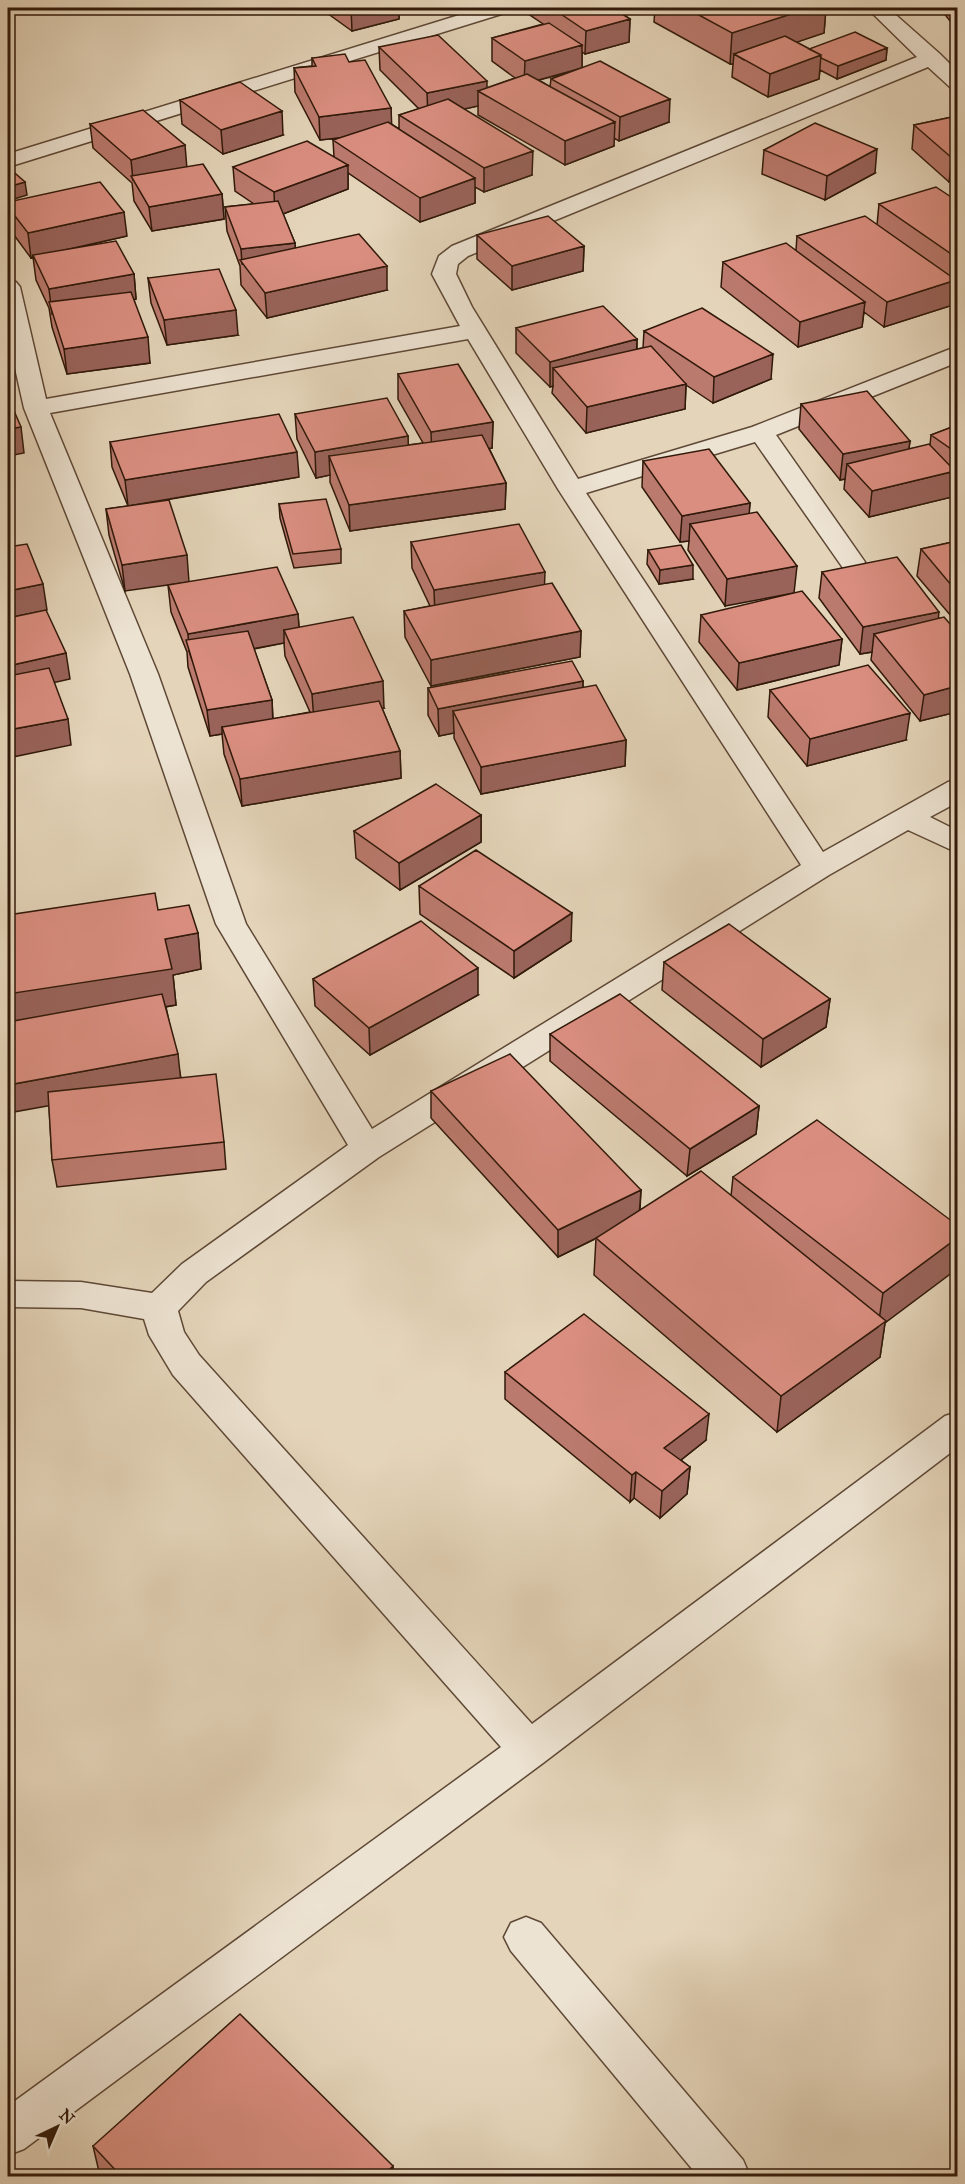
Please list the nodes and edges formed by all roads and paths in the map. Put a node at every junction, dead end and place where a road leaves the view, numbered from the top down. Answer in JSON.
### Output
{"nodes":[{"id":1,"x":501,"y":8,"type":"edge"},
{"id":2,"x":877,"y":8,"type":"edge"},
{"id":3,"x":933,"y":58,"type":"junction"},
{"id":4,"x":957,"y":84,"type":"edge"},
{"id":5,"x":8,"y":161,"type":"edge"},
{"id":6,"x":8,"y":287,"type":"edge"},
{"id":7,"x":474,"y":331,"type":"junction"},
{"id":8,"x":957,"y":353,"type":"edge"},
{"id":9,"x":36,"y":408,"type":"junction"},
{"id":10,"x":761,"y":432,"type":"junction"},
{"id":11,"x":570,"y":489,"type":"junction"},
{"id":12,"x":852,"y":562,"type":"dead end"},
{"id":13,"x":957,"y":789,"type":"edge"},
{"id":14,"x":907,"y":818,"type":"junction"},
{"id":15,"x":957,"y":843,"type":"edge"},
{"id":16,"x":818,"y":868,"type":"junction"},
{"id":17,"x":366,"y":1148,"type":"junction"},
{"id":18,"x":8,"y":1294,"type":"edge"},
{"id":19,"x":159,"y":1308,"type":"junction"},
{"id":20,"x":957,"y":1426,"type":"edge"},
{"id":21,"x":530,"y":1750,"type":"junction"},
{"id":22,"x":526,"y":1937,"type":"dead end"},
{"id":23,"x":8,"y":2133,"type":"edge"},
{"id":24,"x":727,"y":2176,"type":"edge"}],
"edges":[{"from":1,"to":5,"type":"street"},
{"from":2,"to":3,"type":"street"},
{"from":3,"to":4,"type":"street"},
{"from":3,"to":7,"type":"street"},
{"from":6,"to":9,"type":"street"},
{"from":7,"to":9,"type":"street"},
{"from":7,"to":11,"type":"street"},
{"from":8,"to":10,"type":"street"},
{"from":9,"to":17,"type":"street"},
{"from":10,"to":11,"type":"street"},
{"from":10,"to":12,"type":"street"},
{"from":11,"to":16,"type":"street"},
{"from":13,"to":14,"type":"street"},
{"from":14,"to":15,"type":"street"},
{"from":14,"to":16,"type":"street"},
{"from":16,"to":17,"type":"street"},
{"from":17,"to":19,"type":"street"},
{"from":18,"to":19,"type":"street"},
{"from":19,"to":21,"type":"street"},
{"from":20,"to":21,"type":"street"},
{"from":21,"to":23,"type":"street"},
{"from":22,"to":24,"type":"street"}]}
